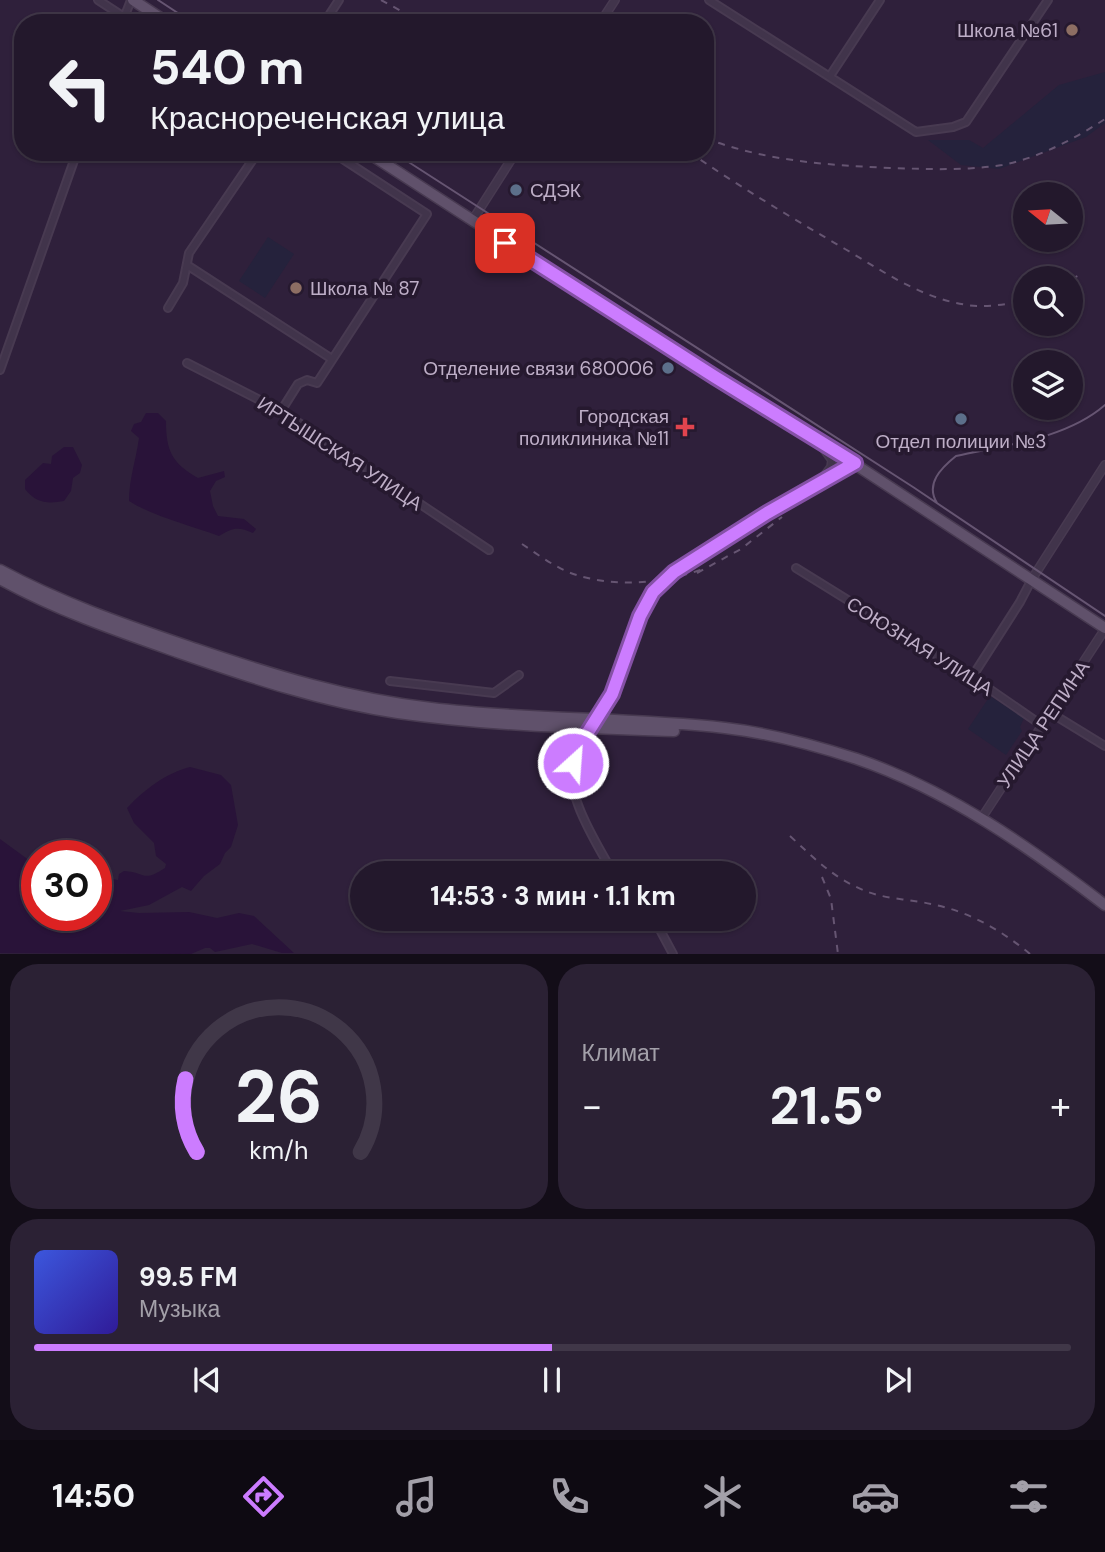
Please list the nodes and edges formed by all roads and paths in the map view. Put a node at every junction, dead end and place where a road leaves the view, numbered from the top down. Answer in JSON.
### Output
{"nodes":[{"id":1,"x":98,"y":0,"type":"edge"},
{"id":2,"x":132,"y":0,"type":"edge"},
{"id":3,"x":709,"y":0,"type":"edge"},
{"id":4,"x":880,"y":0,"type":"edge"},
{"id":5,"x":1048,"y":0,"type":"edge"},
{"id":6,"x":116,"y":14,"type":"edge"},
{"id":7,"x":154,"y":14,"type":"edge"},
{"id":8,"x":830,"y":76,"type":"junction"},
{"id":9,"x":74,"y":161,"type":"edge"},
{"id":10,"x":252,"y":161,"type":"edge"},
{"id":11,"x":346,"y":161,"type":"edge"},
{"id":12,"x":381,"y":161,"type":"edge"},
{"id":13,"x":510,"y":161,"type":"edge"},
{"id":14,"x":472,"y":221,"type":"junction"},
{"id":15,"x":187,"y":265,"type":"junction"},
{"id":16,"x":168,"y":308,"type":"dead end"},
{"id":17,"x":332,"y":359,"type":"junction"},
{"id":18,"x":187,"y":363,"type":"dead end"},
{"id":19,"x":0,"y":370,"type":"edge"},
{"id":20,"x":281,"y":411,"type":"junction"},
{"id":21,"x":815,"y":438,"type":"junction"},
{"id":22,"x":855,"y":463,"type":"junction"},
{"id":23,"x":1105,"y":465,"type":"edge"},
{"id":24,"x":819,"y":482,"type":"junction"},
{"id":25,"x":489,"y":550,"type":"dead end"},
{"id":26,"x":796,"y":568,"type":"dead end"},
{"id":27,"x":0,"y":569,"type":"edge"},
{"id":28,"x":0,"y":579,"type":"edge"},
{"id":29,"x":1032,"y":579,"type":"junction"},
{"id":30,"x":1105,"y":628,"type":"edge"},
{"id":31,"x":519,"y":675,"type":"dead end"},
{"id":32,"x":972,"y":677,"type":"junction"},
{"id":33,"x":390,"y":681,"type":"dead end"},
{"id":34,"x":1051,"y":713,"type":"junction"},
{"id":35,"x":594,"y":724,"type":"junction"},
{"id":36,"x":1043,"y":726,"type":"junction"},
{"id":37,"x":1105,"y":746,"type":"edge"},
{"id":38,"x":981,"y":819,"type":"junction"},
{"id":39,"x":606,"y":861,"type":"edge"},
{"id":40,"x":1105,"y":905,"type":"edge"},
{"id":41,"x":661,"y":931,"type":"edge"},
{"id":42,"x":673,"y":954,"type":"edge"}],
"edges":[{"from":1,"to":6,"type":"street"},
{"from":2,"to":7,"type":"main road"},
{"from":3,"to":8,"type":"street"},
{"from":4,"to":8,"type":"street"},
{"from":5,"to":8,"type":"street"},
{"from":9,"to":19,"type":"street"},
{"from":10,"to":15,"type":"street"},
{"from":11,"to":17,"type":"street"},
{"from":12,"to":14,"type":"main road"},
{"from":13,"to":14,"type":"street"},
{"from":14,"to":21,"type":"main road"},
{"from":15,"to":16,"type":"street"},
{"from":15,"to":17,"type":"street"},
{"from":17,"to":20,"type":"street"},
{"from":18,"to":20,"type":"street","name":"ИРТЫШСКАЯ УЛИЦА"},
{"from":20,"to":25,"type":"street","name":"ИРТЫШСКАЯ УЛИЦА"},
{"from":21,"to":22,"type":"main road"},
{"from":21,"to":24,"type":"street"},
{"from":22,"to":24,"type":"street"},
{"from":22,"to":29,"type":"main road"},
{"from":23,"to":29,"type":"street"},
{"from":24,"to":35,"type":"street"},
{"from":26,"to":32,"type":"street","name":"СОЮЗНАЯ УЛИЦА"},
{"from":27,"to":35,"type":"main road"},
{"from":28,"to":35,"type":"main road"},
{"from":29,"to":30,"type":"main road"},
{"from":29,"to":32,"type":"street"},
{"from":30,"to":34,"type":"street","name":"УЛИЦА РЕПИНА"},
{"from":31,"to":33,"type":"street"},
{"from":32,"to":36,"type":"street","name":"СОЮЗНАЯ УЛИЦА"},
{"from":34,"to":36,"type":"street","name":"УЛИЦА РЕПИНА"},
{"from":34,"to":37,"type":"street"},
{"from":35,"to":38,"type":"main road"},
{"from":35,"to":39,"type":"street"},
{"from":36,"to":38,"type":"street","name":"УЛИЦА РЕПИНА"},
{"from":38,"to":40,"type":"main road"},
{"from":41,"to":42,"type":"street"}]}
